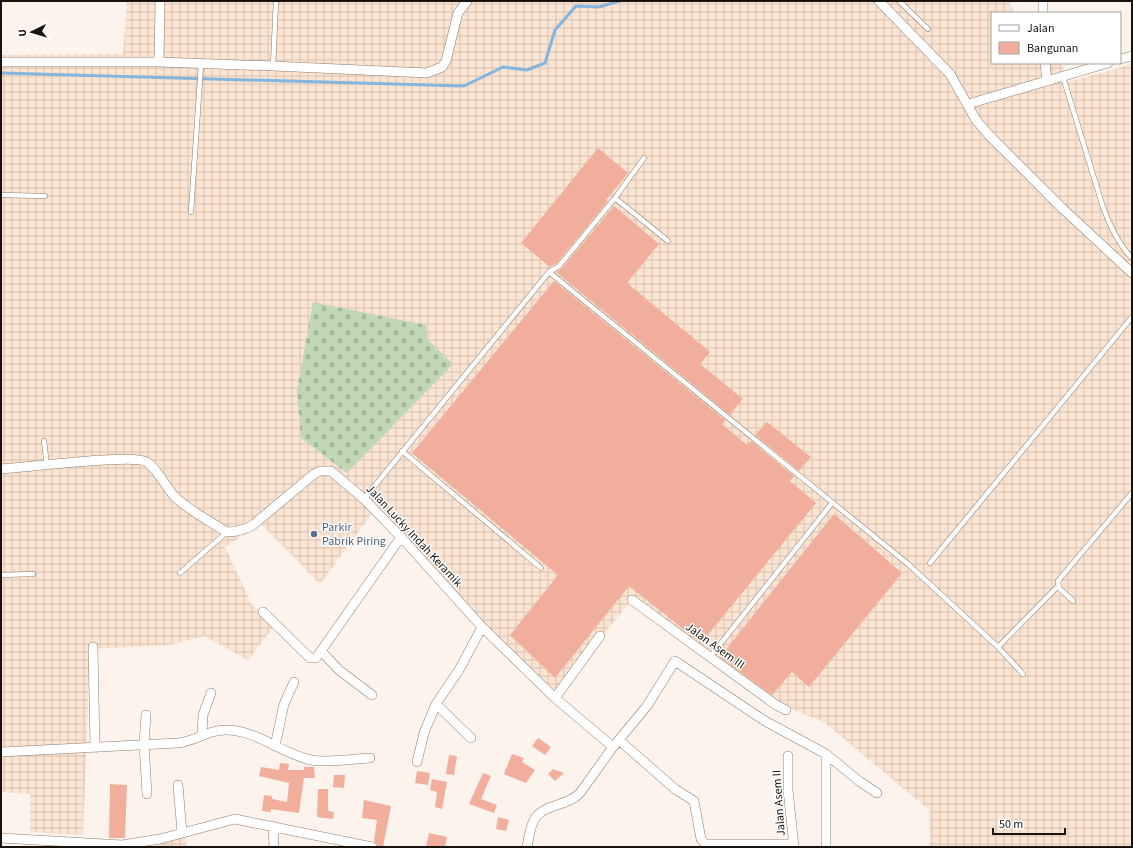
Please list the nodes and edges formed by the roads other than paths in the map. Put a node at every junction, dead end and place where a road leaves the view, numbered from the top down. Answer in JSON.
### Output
{"nodes":[{"id":1,"x":160,"y":1,"type":"edge"},
{"id":2,"x":276,"y":1,"type":"edge"},
{"id":3,"x":879,"y":1,"type":"edge"},
{"id":4,"x":900,"y":1,"type":"edge"},
{"id":5,"x":1043,"y":1,"type":"edge"},
{"id":6,"x":464,"y":2,"type":"edge"},
{"id":7,"x":1043,"y":12,"type":"edge"},
{"id":8,"x":928,"y":29,"type":"dead end"},
{"id":9,"x":1132,"y":56,"type":"edge"},
{"id":10,"x":1121,"y":59,"type":"edge"},
{"id":11,"x":1,"y":62,"type":"edge"},
{"id":12,"x":159,"y":62,"type":"junction"},
{"id":13,"x":1045,"y":64,"type":"edge"},
{"id":14,"x":1105,"y":64,"type":"edge"},
{"id":15,"x":273,"y":66,"type":"junction"},
{"id":16,"x":201,"y":69,"type":"junction"},
{"id":17,"x":1063,"y":77,"type":"junction"},
{"id":18,"x":1048,"y":81,"type":"junction"},
{"id":19,"x":968,"y":104,"type":"junction"},
{"id":20,"x":644,"y":158,"type":"dead end"},
{"id":21,"x":1,"y":195,"type":"edge"},
{"id":22,"x":45,"y":196,"type":"dead end"},
{"id":23,"x":615,"y":198,"type":"junction"},
{"id":24,"x":191,"y":212,"type":"dead end"},
{"id":25,"x":668,"y":241,"type":"dead end"},
{"id":26,"x":1132,"y":258,"type":"edge"},
{"id":27,"x":549,"y":272,"type":"junction"},
{"id":28,"x":1132,"y":273,"type":"edge"},
{"id":29,"x":1132,"y":316,"type":"edge"},
{"id":30,"x":44,"y":441,"type":"dead end"},
{"id":31,"x":402,"y":451,"type":"junction"},
{"id":32,"x":47,"y":466,"type":"junction"},
{"id":33,"x":1,"y":469,"type":"edge"},
{"id":34,"x":1132,"y":493,"type":"edge"},
{"id":35,"x":364,"y":499,"type":"junction"},
{"id":36,"x":832,"y":503,"type":"junction"},
{"id":37,"x":227,"y":532,"type":"junction"},
{"id":38,"x":401,"y":537,"type":"junction"},
{"id":39,"x":930,"y":563,"type":"dead end"},
{"id":40,"x":541,"y":568,"type":"dead end"},
{"id":41,"x":180,"y":573,"type":"dead end"},
{"id":42,"x":33,"y":574,"type":"dead end"},
{"id":43,"x":1,"y":575,"type":"edge"},
{"id":44,"x":1058,"y":586,"type":"junction"},
{"id":45,"x":632,"y":600,"type":"dead end"},
{"id":46,"x":1073,"y":601,"type":"dead end"},
{"id":47,"x":263,"y":612,"type":"dead end"},
{"id":48,"x":482,"y":627,"type":"junction"},
{"id":49,"x":600,"y":636,"type":"dead end"},
{"id":50,"x":93,"y":647,"type":"dead end"},
{"id":51,"x":998,"y":647,"type":"junction"},
{"id":52,"x":321,"y":652,"type":"junction"},
{"id":53,"x":710,"y":657,"type":"junction"},
{"id":54,"x":1023,"y":674,"type":"dead end"},
{"id":55,"x":294,"y":682,"type":"dead end"},
{"id":56,"x":211,"y":693,"type":"dead end"},
{"id":57,"x":372,"y":694,"type":"dead end"},
{"id":58,"x":555,"y":698,"type":"junction"},
{"id":59,"x":436,"y":704,"type":"junction"},
{"id":60,"x":786,"y":710,"type":"dead end"},
{"id":61,"x":146,"y":715,"type":"dead end"},
{"id":62,"x":202,"y":734,"type":"junction"},
{"id":63,"x":471,"y":738,"type":"dead end"},
{"id":64,"x":144,"y":744,"type":"junction"},
{"id":65,"x":616,"y":744,"type":"junction"},
{"id":66,"x":275,"y":746,"type":"junction"},
{"id":67,"x":95,"y":748,"type":"junction"},
{"id":68,"x":1,"y":752,"type":"edge"},
{"id":69,"x":826,"y":754,"type":"junction"},
{"id":70,"x":788,"y":756,"type":"dead end"},
{"id":71,"x":370,"y":758,"type":"dead end"},
{"id":72,"x":417,"y":762,"type":"dead end"},
{"id":73,"x":178,"y":785,"type":"dead end"},
{"id":74,"x":877,"y":793,"type":"dead end"},
{"id":75,"x":147,"y":794,"type":"dead end"},
{"id":76,"x":273,"y":826,"type":"junction"},
{"id":77,"x":182,"y":833,"type":"junction"},
{"id":78,"x":1,"y":838,"type":"edge"},
{"id":79,"x":59,"y":843,"type":"edge"},
{"id":80,"x":794,"y":845,"type":"edge"},
{"id":81,"x":122,"y":846,"type":"edge"},
{"id":82,"x":274,"y":847,"type":"edge"},
{"id":83,"x":372,"y":847,"type":"edge"},
{"id":84,"x":527,"y":847,"type":"edge"},
{"id":85,"x":826,"y":847,"type":"edge"}],
"edges":[{"from":1,"to":12,"type":"street"},
{"from":2,"to":15,"type":"lane"},
{"from":3,"to":19,"type":"street"},
{"from":4,"to":8,"type":"lane"},
{"from":5,"to":7,"type":"street"},
{"from":6,"to":15,"type":"street"},
{"from":9,"to":10,"type":"street"},
{"from":11,"to":12,"type":"street"},
{"from":12,"to":16,"type":"street"},
{"from":13,"to":18,"type":"street"},
{"from":14,"to":17,"type":"street"},
{"from":15,"to":16,"type":"street"},
{"from":16,"to":24,"type":"lane"},
{"from":17,"to":18,"type":"street"},
{"from":17,"to":26,"type":"lane"},
{"from":18,"to":19,"type":"street"},
{"from":19,"to":28,"type":"street"},
{"from":20,"to":23,"type":"lane"},
{"from":21,"to":22,"type":"lane"},
{"from":23,"to":25,"type":"lane"},
{"from":23,"to":27,"type":"lane"},
{"from":27,"to":31,"type":"lane"},
{"from":27,"to":36,"type":"lane"},
{"from":29,"to":39,"type":"lane"},
{"from":30,"to":32,"type":"lane"},
{"from":31,"to":35,"type":"lane"},
{"from":31,"to":40,"type":"lane"},
{"from":32,"to":33,"type":"street"},
{"from":32,"to":37,"type":"street"},
{"from":34,"to":44,"type":"lane"},
{"from":35,"to":37,"type":"street","name":"Jalan Lucky Indah Keramik"},
{"from":35,"to":38,"type":"street","name":"Jalan Lucky Indah Keramik"},
{"from":36,"to":51,"type":"lane"},
{"from":36,"to":53,"type":"lane"},
{"from":37,"to":41,"type":"lane"},
{"from":38,"to":48,"type":"street","name":"Jalan Lucky Indah Keramik"},
{"from":38,"to":52,"type":"street"},
{"from":42,"to":43,"type":"lane"},
{"from":44,"to":46,"type":"lane"},
{"from":44,"to":51,"type":"lane"},
{"from":45,"to":53,"type":"street","name":"Jalan Asem III"},
{"from":47,"to":52,"type":"street"},
{"from":48,"to":58,"type":"street","name":"Jalan Lucky Indah Keramik"},
{"from":48,"to":59,"type":"street"},
{"from":49,"to":58,"type":"street"},
{"from":50,"to":67,"type":"street"},
{"from":51,"to":54,"type":"lane"},
{"from":52,"to":57,"type":"street"},
{"from":53,"to":60,"type":"street","name":"Jalan Asem III"},
{"from":55,"to":66,"type":"street"},
{"from":56,"to":62,"type":"street"},
{"from":58,"to":65,"type":"street","name":"Jalan Lucky Indah Keramik"},
{"from":59,"to":63,"type":"street"},
{"from":59,"to":72,"type":"street"},
{"from":61,"to":64,"type":"street"},
{"from":62,"to":64,"type":"street"},
{"from":62,"to":66,"type":"street"},
{"from":64,"to":67,"type":"street"},
{"from":64,"to":75,"type":"street"},
{"from":65,"to":69,"type":"street"},
{"from":65,"to":80,"type":"street","name":"Jalan Lucky Indah Keramik"},
{"from":65,"to":84,"type":"street"},
{"from":66,"to":71,"type":"street"},
{"from":67,"to":68,"type":"street"},
{"from":69,"to":74,"type":"street"},
{"from":69,"to":85,"type":"street"},
{"from":70,"to":80,"type":"street","name":"Jalan Asem II"},
{"from":73,"to":77,"type":"street"},
{"from":76,"to":77,"type":"street"},
{"from":76,"to":82,"type":"street"},
{"from":76,"to":83,"type":"street"},
{"from":77,"to":81,"type":"street"},
{"from":78,"to":79,"type":"street"},
{"from":79,"to":81,"type":"street"}]}
